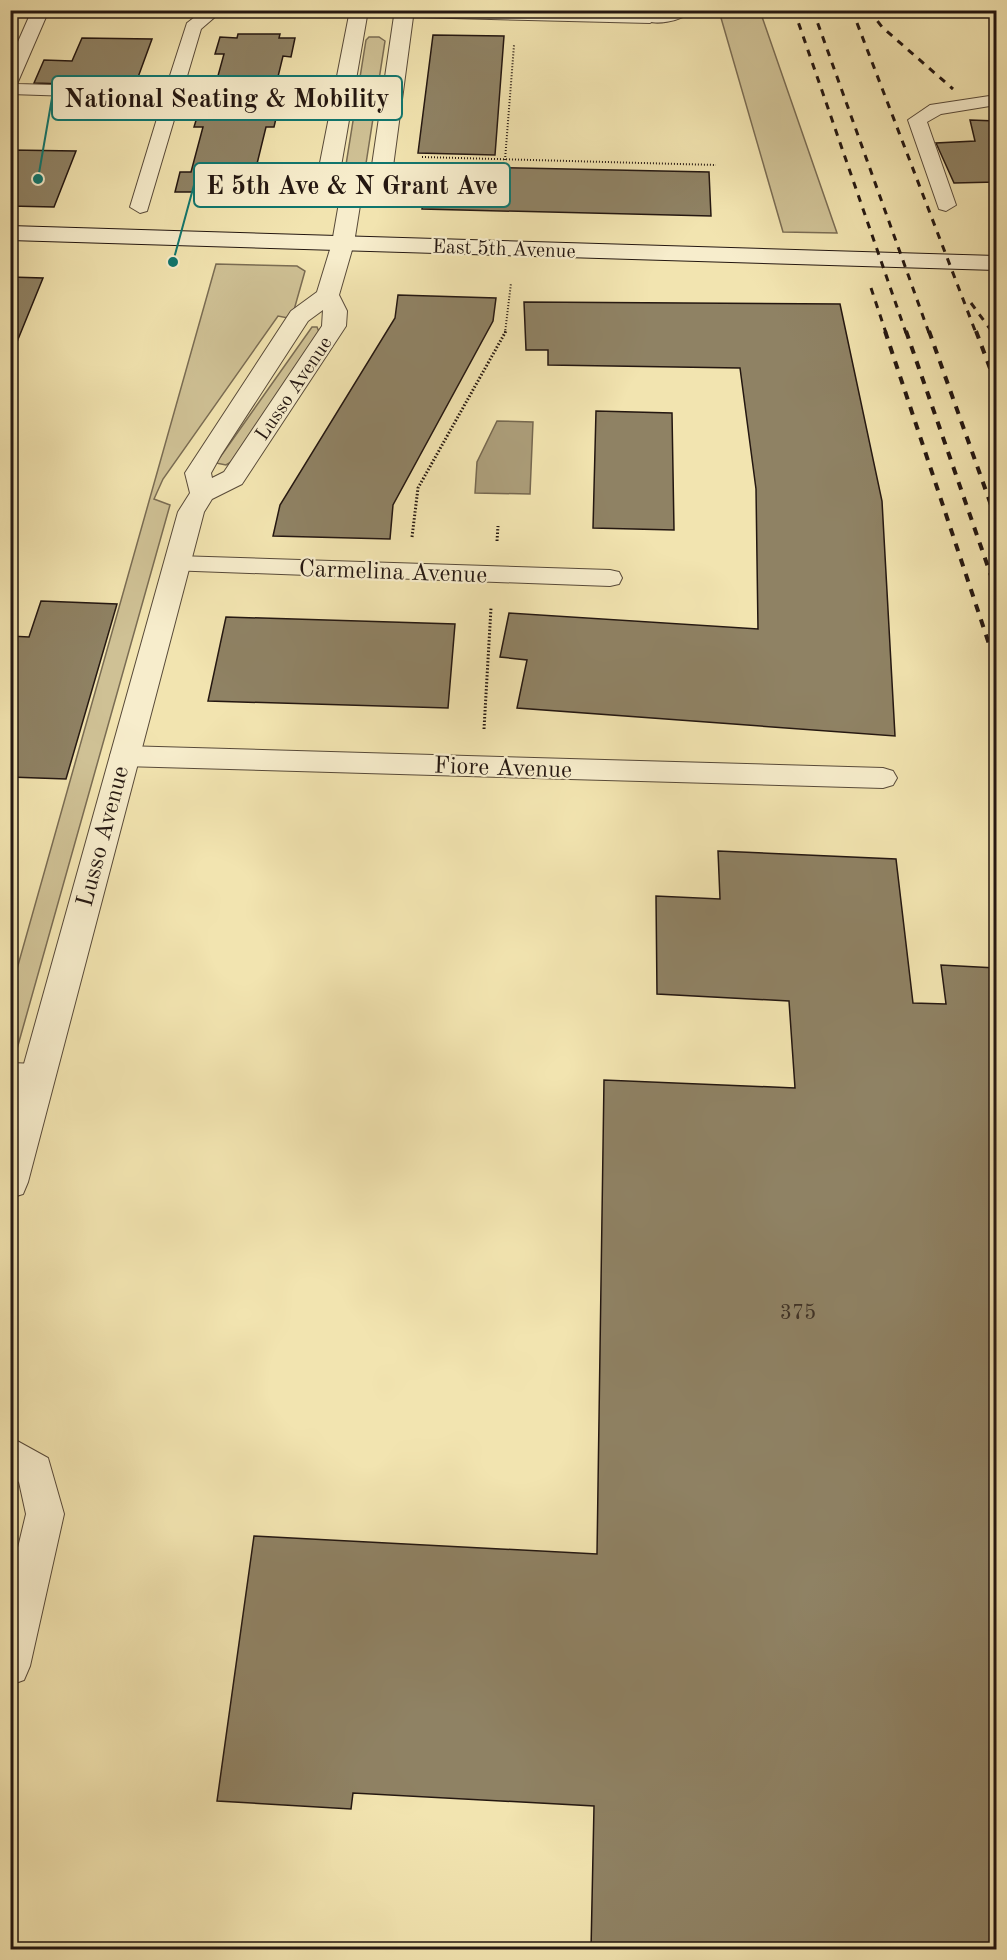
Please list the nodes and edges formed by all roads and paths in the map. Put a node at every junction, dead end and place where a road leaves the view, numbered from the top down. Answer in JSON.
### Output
{"nodes":[{"id":1,"x":40,"y":10,"type":"edge"},
{"id":2,"x":215,"y":10,"type":"edge"},
{"id":3,"x":360,"y":10,"type":"edge"},
{"id":4,"x":684,"y":10,"type":"edge"},
{"id":5,"x":404,"y":12,"type":"edge"},
{"id":6,"x":650,"y":17,"type":"joint"},
{"id":7,"x":514,"y":38,"type":"dead end"},
{"id":8,"x":10,"y":81,"type":"edge"},
{"id":9,"x":10,"y":89,"type":"edge"},
{"id":10,"x":174,"y":94,"type":"junction"},
{"id":11,"x":996,"y":100,"type":"edge"},
{"id":12,"x":421,"y":157,"type":"dead end"},
{"id":13,"x":505,"y":160,"type":"junction"},
{"id":14,"x":716,"y":165,"type":"dead end"},
{"id":15,"x":351,"y":196,"type":"junction"},
{"id":16,"x":946,"y":205,"type":"dead end"},
{"id":17,"x":140,"y":207,"type":"dead end"},
{"id":18,"x":10,"y":233,"type":"edge"},
{"id":19,"x":344,"y":243,"type":"junction"},
{"id":20,"x":996,"y":263,"type":"edge"},
{"id":21,"x":512,"y":280,"type":"dead end"},
{"id":22,"x":328,"y":295,"type":"junction"},
{"id":23,"x":203,"y":493,"type":"junction"},
{"id":24,"x":412,"y":540,"type":"dead end"},
{"id":25,"x":177,"y":564,"type":"junction"},
{"id":26,"x":610,"y":578,"type":"dead end"},
{"id":27,"x":492,"y":601,"type":"dead end"},
{"id":28,"x":123,"y":756,"type":"junction"},
{"id":29,"x":482,"y":766,"type":"junction"},
{"id":30,"x":883,"y":777,"type":"dead end"},
{"id":31,"x":24,"y":1078,"type":"edge"},
{"id":32,"x":10,"y":1182,"type":"edge"},
{"id":33,"x":10,"y":1455,"type":"edge"},
{"id":34,"x":10,"y":1666,"type":"edge"}],
"edges":[{"from":1,"to":8,"type":"lane"},
{"from":2,"to":10,"type":"lane"},
{"from":3,"to":5,"type":"street"},
{"from":3,"to":15,"type":"street"},
{"from":4,"to":6,"type":"lane"},
{"from":5,"to":6,"type":"street"},
{"from":5,"to":15,"type":"street"},
{"from":7,"to":13,"type":"path"},
{"from":9,"to":10,"type":"lane"},
{"from":10,"to":17,"type":"lane"},
{"from":11,"to":16,"type":"lane"},
{"from":12,"to":13,"type":"path"},
{"from":13,"to":14,"type":"path"},
{"from":15,"to":19,"type":"street","name":"Lusso Avenue"},
{"from":18,"to":19,"type":"street","name":"East 5th Avenue"},
{"from":19,"to":20,"type":"street","name":"East 5th Avenue"},
{"from":19,"to":22,"type":"street","name":"Lusso Avenue"},
{"from":21,"to":24,"type":"path"},
{"from":22,"to":23,"type":"street","name":"Lusso Avenue"},
{"from":22,"to":23,"type":"street","name":"Lusso Avenue"},
{"from":23,"to":25,"type":"street","name":"Lusso Avenue"},
{"from":25,"to":26,"type":"lane","name":"Carmelina Avenue"},
{"from":25,"to":28,"type":"street","name":"Lusso Avenue"},
{"from":27,"to":29,"type":"path"},
{"from":28,"to":29,"type":"lane","name":"Fiore Avenue"},
{"from":28,"to":31,"type":"street","name":"Lusso Avenue"},
{"from":29,"to":30,"type":"lane","name":"Fiore Avenue"},
{"from":31,"to":32,"type":"street","name":"Lusso Avenue"},
{"from":33,"to":34,"type":"lane"}]}
